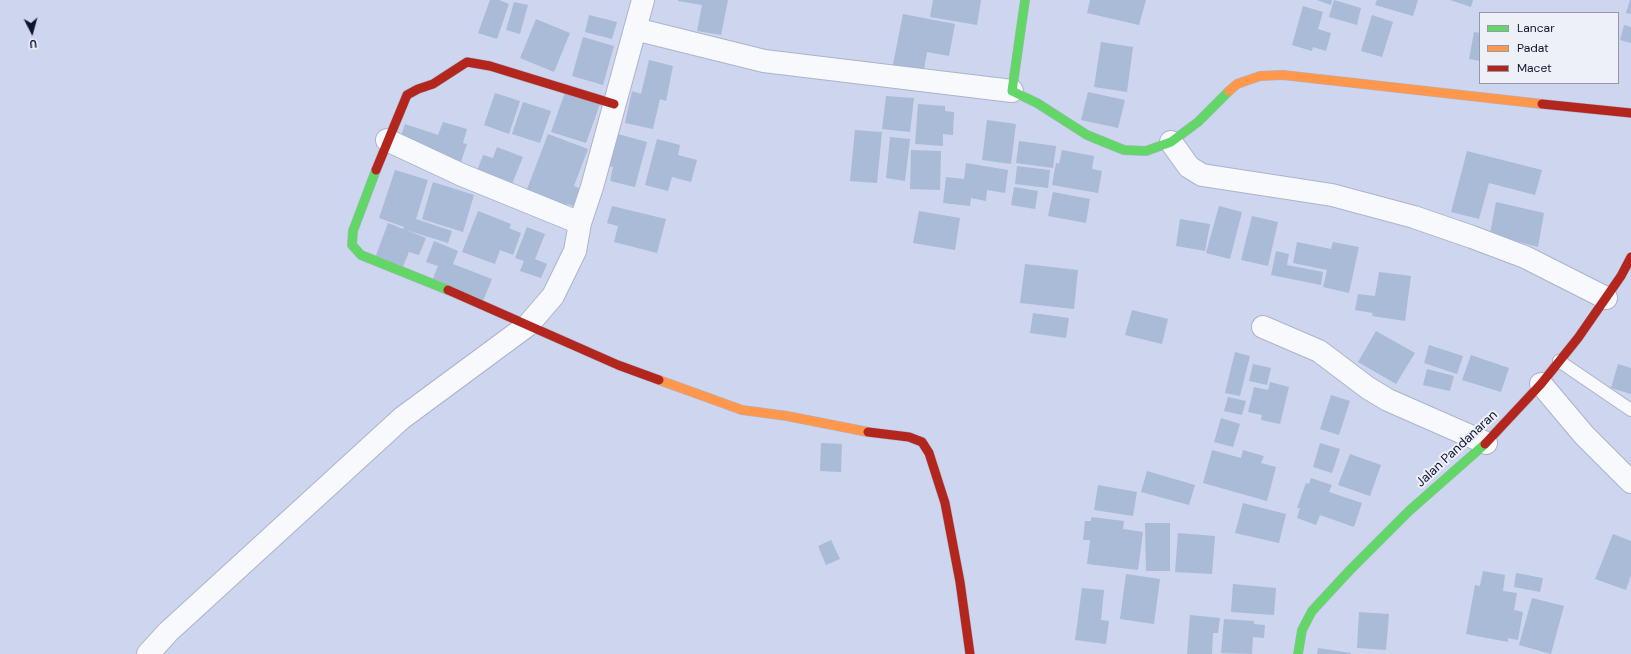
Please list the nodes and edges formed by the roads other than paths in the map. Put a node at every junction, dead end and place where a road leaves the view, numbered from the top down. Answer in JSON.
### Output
{"nodes":[{"id":1,"x":644,"y":0,"type":"edge"},
{"id":2,"x":1025,"y":0,"type":"edge"},
{"id":3,"x":636,"y":29,"type":"junction"},
{"id":4,"x":1012,"y":91,"type":"junction"},
{"id":5,"x":614,"y":104,"type":"junction"},
{"id":6,"x":1631,"y":113,"type":"edge"},
{"id":7,"x":387,"y":140,"type":"junction"},
{"id":8,"x":1171,"y":142,"type":"junction"},
{"id":9,"x":580,"y":223,"type":"junction"},
{"id":10,"x":1630,"y":263,"type":"edge"},
{"id":11,"x":1606,"y":298,"type":"junction"},
{"id":12,"x":528,"y":325,"type":"junction"},
{"id":13,"x":1263,"y":327,"type":"dead end"},
{"id":14,"x":1559,"y":362,"type":"junction"},
{"id":15,"x":1541,"y":384,"type":"junction"},
{"id":16,"x":1631,"y":410,"type":"edge"},
{"id":17,"x":1486,"y":443,"type":"junction"},
{"id":18,"x":1631,"y":482,"type":"edge"},
{"id":19,"x":148,"y":654,"type":"edge"},
{"id":20,"x":970,"y":654,"type":"edge"},
{"id":21,"x":1298,"y":654,"type":"edge"}],
"edges":[{"from":1,"to":3,"type":"street"},
{"from":2,"to":4,"type":"street"},
{"from":3,"to":4,"type":"street"},
{"from":3,"to":5,"type":"street"},
{"from":4,"to":8,"type":"street"},
{"from":5,"to":7,"type":"street"},
{"from":5,"to":9,"type":"street"},
{"from":6,"to":8,"type":"street"},
{"from":7,"to":9,"type":"street"},
{"from":7,"to":12,"type":"street"},
{"from":8,"to":11,"type":"street"},
{"from":9,"to":12,"type":"street"},
{"from":10,"to":11,"type":"street","name":"Jalan Pandanaran"},
{"from":11,"to":14,"type":"street","name":"Jalan Pandanaran"},
{"from":12,"to":19,"type":"street"},
{"from":12,"to":20,"type":"street"},
{"from":13,"to":17,"type":"street"},
{"from":14,"to":15,"type":"street","name":"Jalan Pandanaran"},
{"from":14,"to":16,"type":"lane"},
{"from":15,"to":17,"type":"street","name":"Jalan Pandanaran"},
{"from":15,"to":18,"type":"street"},
{"from":17,"to":21,"type":"street","name":"Jalan Pandanaran"}]}
